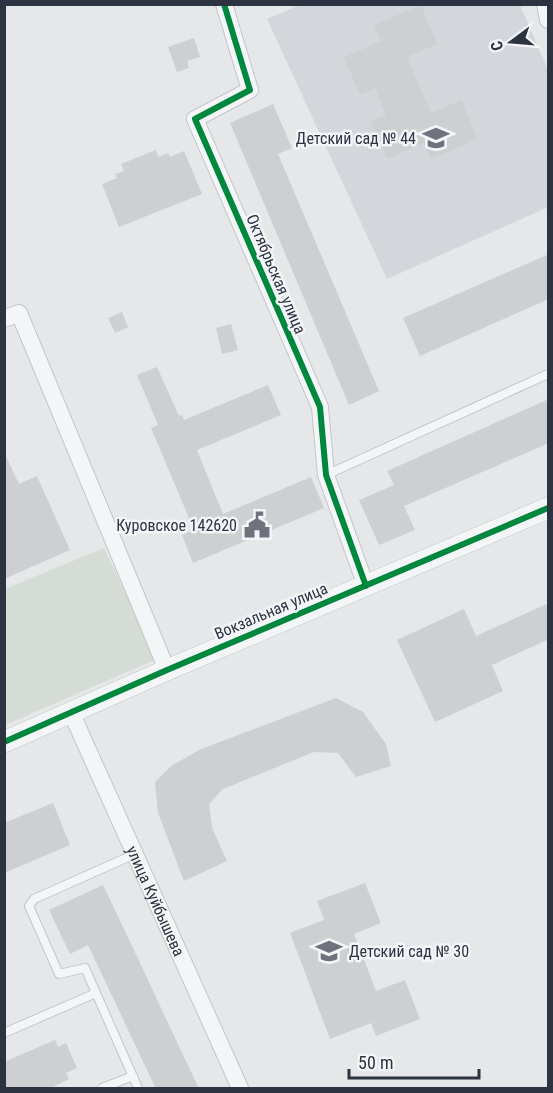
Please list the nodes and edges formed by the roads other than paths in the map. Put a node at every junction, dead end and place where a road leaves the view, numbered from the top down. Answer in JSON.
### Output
{"nodes":[{"id":1,"x":224,"y":4,"type":"edge"},
{"id":2,"x":545,"y":4,"type":"edge"},
{"id":3,"x":549,"y":20,"type":"edge"},
{"id":4,"x":4,"y":320,"type":"edge"},
{"id":5,"x":549,"y":374,"type":"edge"},
{"id":6,"x":326,"y":475,"type":"junction"},
{"id":7,"x":549,"y":508,"type":"edge"},
{"id":8,"x":366,"y":586,"type":"junction"},
{"id":9,"x":167,"y":670,"type":"junction"},
{"id":10,"x":71,"y":712,"type":"junction"},
{"id":11,"x":4,"y":742,"type":"edge"},
{"id":12,"x":135,"y":854,"type":"junction"},
{"id":13,"x":96,"y":993,"type":"junction"},
{"id":14,"x":4,"y":1034,"type":"edge"},
{"id":15,"x":132,"y":1076,"type":"junction"},
{"id":16,"x":102,"y":1089,"type":"edge"},
{"id":17,"x":138,"y":1089,"type":"edge"},
{"id":18,"x":240,"y":1089,"type":"edge"}],
"edges":[{"from":1,"to":6,"type":"street","name":"Октябрьская улица"},
{"from":2,"to":3,"type":"street"},
{"from":4,"to":9,"type":"street"},
{"from":5,"to":6,"type":"lane"},
{"from":6,"to":8,"type":"street","name":"Октябрьская улица"},
{"from":7,"to":8,"type":"street","name":"Вокзальная улица"},
{"from":8,"to":9,"type":"street","name":"Вокзальная улица"},
{"from":9,"to":10,"type":"street","name":"Вокзальная улица"},
{"from":10,"to":11,"type":"street","name":"Вокзальная улица"},
{"from":10,"to":12,"type":"street","name":"улица Куйбышева"},
{"from":12,"to":13,"type":"lane"},
{"from":12,"to":18,"type":"street","name":"улица Куйбышева"},
{"from":13,"to":14,"type":"lane"},
{"from":13,"to":15,"type":"lane"},
{"from":15,"to":16,"type":"lane"},
{"from":15,"to":17,"type":"lane"}]}
